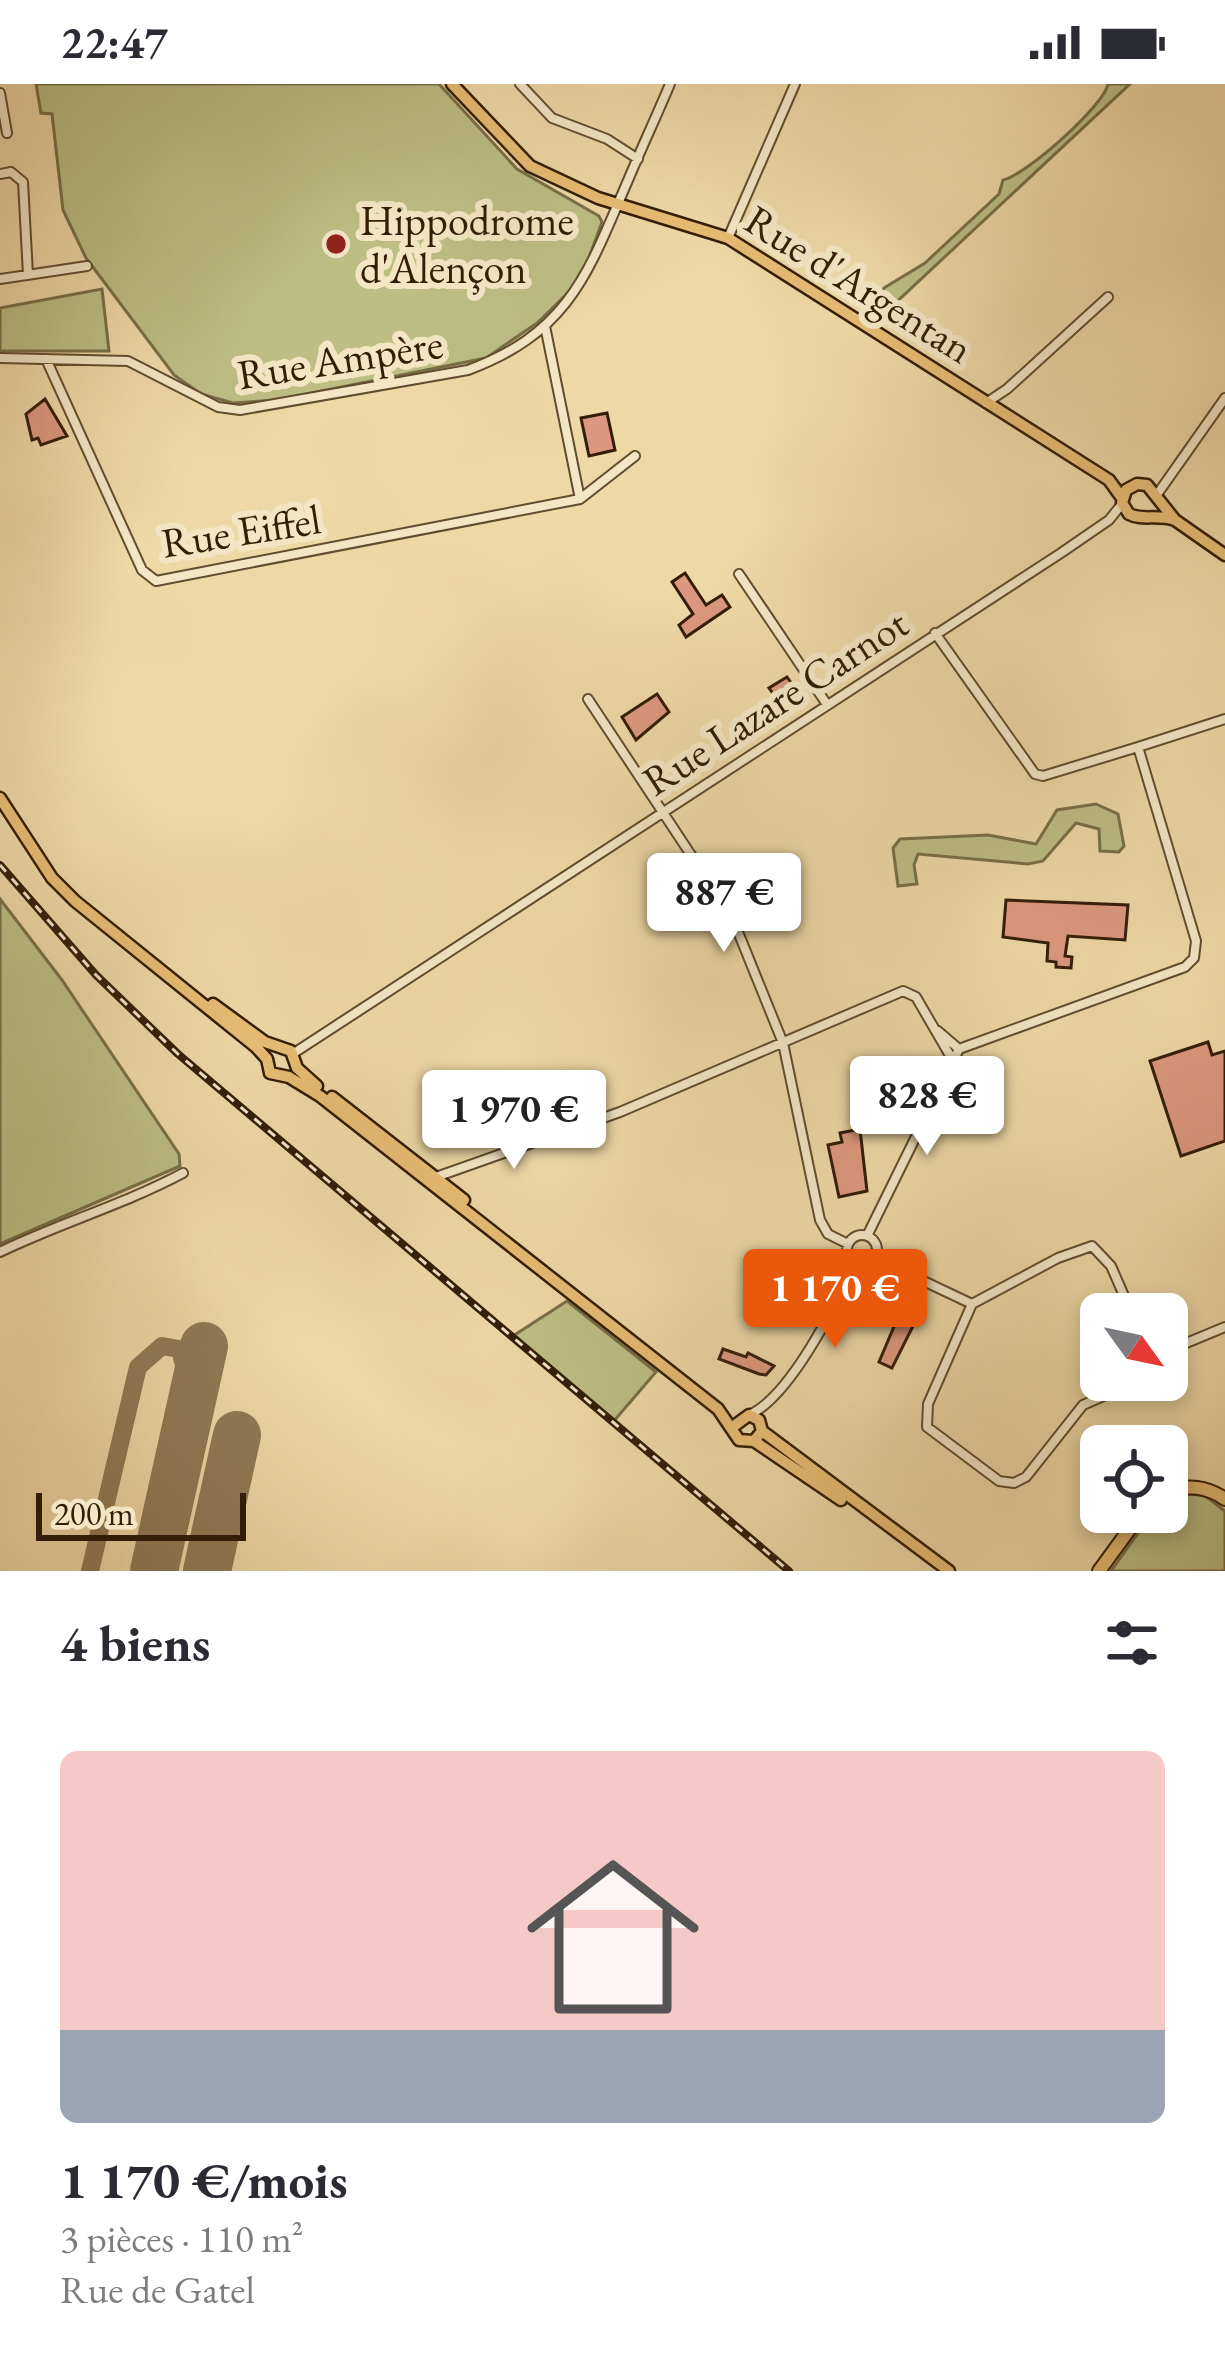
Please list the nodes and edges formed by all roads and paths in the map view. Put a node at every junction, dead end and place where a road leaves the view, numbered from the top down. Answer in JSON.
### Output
{"nodes":[{"id":1,"x":452,"y":84,"type":"edge"},
{"id":2,"x":520,"y":84,"type":"edge"},
{"id":3,"x":670,"y":84,"type":"edge"},
{"id":4,"x":795,"y":84,"type":"edge"},
{"id":5,"x":0,"y":93,"type":"edge"},
{"id":6,"x":7,"y":133,"type":"dead end"},
{"id":7,"x":638,"y":159,"type":"junction"},
{"id":8,"x":0,"y":174,"type":"edge"},
{"id":9,"x":619,"y":205,"type":"junction"},
{"id":10,"x":728,"y":238,"type":"junction"},
{"id":11,"x":87,"y":266,"type":"dead end"},
{"id":12,"x":28,"y":275,"type":"junction"},
{"id":13,"x":0,"y":279,"type":"edge"},
{"id":14,"x":1108,"y":297,"type":"dead end"},
{"id":15,"x":545,"y":326,"type":"junction"},
{"id":16,"x":0,"y":358,"type":"edge"},
{"id":17,"x":46,"y":359,"type":"junction"},
{"id":18,"x":1225,"y":398,"type":"edge"},
{"id":19,"x":992,"y":406,"type":"junction"},
{"id":20,"x":634,"y":456,"type":"dead end"},
{"id":21,"x":1172,"y":472,"type":"junction"},
{"id":22,"x":1109,"y":480,"type":"junction"},
{"id":23,"x":1137,"y":484,"type":"junction"},
{"id":24,"x":580,"y":500,"type":"junction"},
{"id":25,"x":1122,"y":501,"type":"junction"},
{"id":26,"x":1154,"y":504,"type":"junction"},
{"id":27,"x":1134,"y":517,"type":"junction"},
{"id":28,"x":1108,"y":520,"type":"junction"},
{"id":29,"x":1225,"y":555,"type":"edge"},
{"id":30,"x":739,"y":574,"type":"dead end"},
{"id":31,"x":935,"y":633,"type":"junction"},
{"id":32,"x":588,"y":699,"type":"dead end"},
{"id":33,"x":826,"y":703,"type":"junction"},
{"id":34,"x":1225,"y":719,"type":"edge"},
{"id":35,"x":1138,"y":747,"type":"junction"},
{"id":36,"x":0,"y":798,"type":"edge"},
{"id":37,"x":662,"y":811,"type":"junction"},
{"id":38,"x":75,"y":902,"type":"junction"},
{"id":39,"x":932,"y":1026,"type":"junction"},
{"id":40,"x":783,"y":1043,"type":"junction"},
{"id":41,"x":279,"y":1048,"type":"junction"},
{"id":42,"x":959,"y":1049,"type":"junction"},
{"id":43,"x":294,"y":1053,"type":"junction"},
{"id":44,"x":267,"y":1059,"type":"junction"},
{"id":45,"x":952,"y":1059,"type":"junction"},
{"id":46,"x":293,"y":1072,"type":"junction"},
{"id":47,"x":183,"y":1172,"type":"dead end"},
{"id":48,"x":434,"y":1179,"type":"junction"},
{"id":49,"x":867,"y":1236,"type":"junction"},
{"id":50,"x":848,"y":1244,"type":"junction"},
{"id":51,"x":0,"y":1252,"type":"edge"},
{"id":52,"x":874,"y":1258,"type":"junction"},
{"id":53,"x":855,"y":1264,"type":"junction"},
{"id":54,"x":1123,"y":1293,"type":"edge"},
{"id":55,"x":972,"y":1304,"type":"junction"},
{"id":56,"x":1225,"y":1327,"type":"edge"},
{"id":57,"x":1188,"y":1342,"type":"edge"},
{"id":58,"x":1092,"y":1401,"type":"edge"},
{"id":59,"x":764,"y":1407,"type":"junction"},
{"id":60,"x":741,"y":1419,"type":"junction"},
{"id":61,"x":759,"y":1432,"type":"junction"},
{"id":62,"x":1188,"y":1481,"type":"edge"},
{"id":63,"x":1225,"y":1484,"type":"edge"},
{"id":64,"x":1188,"y":1489,"type":"edge"},
{"id":65,"x":1225,"y":1499,"type":"edge"},
{"id":66,"x":1124,"y":1533,"type":"edge"},
{"id":67,"x":939,"y":1571,"type":"edge"},
{"id":68,"x":949,"y":1571,"type":"edge"},
{"id":69,"x":1096,"y":1571,"type":"edge"}],
"edges":[{"from":1,"to":9,"type":"main road","name":"Rue d'Argentan"},
{"from":2,"to":7,"type":"street"},
{"from":3,"to":7,"type":"street","name":"Rue Ampère"},
{"from":4,"to":10,"type":"street"},
{"from":5,"to":6,"type":"street"},
{"from":7,"to":9,"type":"street","name":"Rue Ampère"},
{"from":8,"to":12,"type":"street"},
{"from":9,"to":10,"type":"main road","name":"Rue d'Argentan"},
{"from":9,"to":15,"type":"street","name":"Rue Ampère"},
{"from":10,"to":19,"type":"main road","name":"Rue d'Argentan"},
{"from":11,"to":12,"type":"street"},
{"from":12,"to":13,"type":"street"},
{"from":14,"to":19,"type":"street"},
{"from":15,"to":17,"type":"street","name":"Rue Ampère"},
{"from":15,"to":24,"type":"street"},
{"from":16,"to":17,"type":"street","name":"Rue Ampère"},
{"from":17,"to":24,"type":"street","name":"Rue Eiffel"},
{"from":18,"to":21,"type":"street"},
{"from":19,"to":22,"type":"main road","name":"Rue d'Argentan"},
{"from":20,"to":24,"type":"street"},
{"from":21,"to":23,"type":"street"},
{"from":21,"to":26,"type":"street"},
{"from":22,"to":23,"type":"main road","name":"Rue d'Argentan"},
{"from":22,"to":25,"type":"main road","name":"Rue d'Argentan"},
{"from":23,"to":25,"type":"main road"},
{"from":23,"to":26,"type":"main road"},
{"from":25,"to":27,"type":"main road","name":"Rue d'Argentan"},
{"from":25,"to":28,"type":"street","name":"Rue Lazare Carnot"},
{"from":26,"to":27,"type":"main road"},
{"from":26,"to":29,"type":"main road"},
{"from":27,"to":28,"type":"street","name":"Rue Lazare Carnot"},
{"from":28,"to":31,"type":"street","name":"Rue Lazare Carnot"},
{"from":30,"to":33,"type":"street"},
{"from":31,"to":33,"type":"street","name":"Rue Lazare Carnot"},
{"from":31,"to":35,"type":"street"},
{"from":32,"to":37,"type":"street"},
{"from":33,"to":37,"type":"street","name":"Rue Lazare Carnot"},
{"from":34,"to":35,"type":"street"},
{"from":35,"to":42,"type":"street"},
{"from":36,"to":38,"type":"main road"},
{"from":37,"to":40,"type":"street"},
{"from":37,"to":43,"type":"street","name":"Rue Lazare Carnot"},
{"from":38,"to":41,"type":"main road"},
{"from":38,"to":44,"type":"main road"},
{"from":39,"to":40,"type":"street"},
{"from":39,"to":42,"type":"street"},
{"from":39,"to":45,"type":"street"},
{"from":40,"to":48,"type":"street"},
{"from":40,"to":50,"type":"street"},
{"from":41,"to":43,"type":"main road"},
{"from":41,"to":44,"type":"main road"},
{"from":42,"to":45,"type":"street"},
{"from":43,"to":46,"type":"main road"},
{"from":44,"to":46,"type":"main road"},
{"from":45,"to":49,"type":"street"},
{"from":46,"to":48,"type":"main road"},
{"from":47,"to":51,"type":"street"},
{"from":48,"to":60,"type":"main road"},
{"from":49,"to":50,"type":"street"},
{"from":49,"to":52,"type":"street"},
{"from":50,"to":53,"type":"street"},
{"from":52,"to":53,"type":"street"},
{"from":52,"to":55,"type":"street"},
{"from":53,"to":59,"type":"street"},
{"from":54,"to":55,"type":"street"},
{"from":55,"to":58,"type":"street"},
{"from":56,"to":57,"type":"street"},
{"from":59,"to":60,"type":"street"},
{"from":59,"to":61,"type":"street"},
{"from":60,"to":61,"type":"main road"},
{"from":60,"to":61,"type":"main road"},
{"from":61,"to":67,"type":"main road"},
{"from":61,"to":68,"type":"main road"},
{"from":62,"to":63,"type":"highway"},
{"from":64,"to":65,"type":"highway"},
{"from":66,"to":69,"type":"highway"}]}
